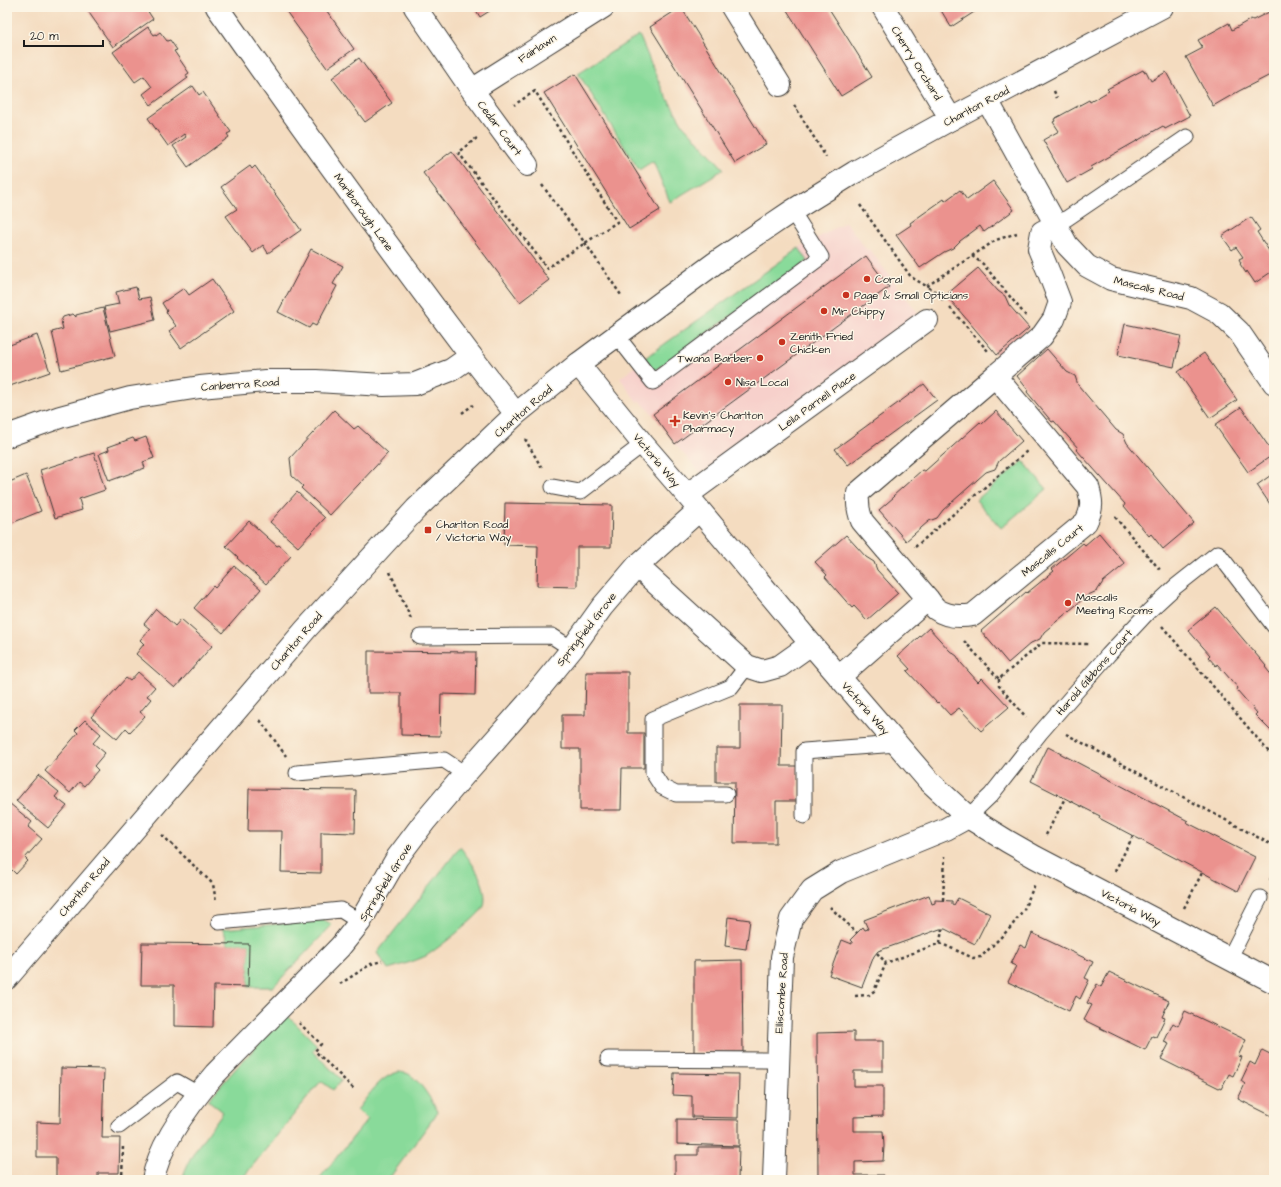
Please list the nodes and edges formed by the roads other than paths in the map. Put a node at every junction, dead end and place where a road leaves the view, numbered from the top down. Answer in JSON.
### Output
{"nodes":[{"id":1,"x":217,"y":7,"type":"edge"},
{"id":2,"x":415,"y":7,"type":"edge"},
{"id":3,"x":603,"y":7,"type":"edge"},
{"id":4,"x":732,"y":7,"type":"edge"},
{"id":5,"x":883,"y":7,"type":"edge"},
{"id":6,"x":1162,"y":7,"type":"edge"},
{"id":7,"x":780,"y":85,"type":"road end"},
{"id":8,"x":472,"y":90,"type":"junction"},
{"id":9,"x":987,"y":100,"type":"junction"},
{"id":10,"x":951,"y":119,"type":"junction"},
{"id":11,"x":1187,"y":137,"type":"dead end"},
{"id":12,"x":527,"y":165,"type":"road end"},
{"id":13,"x":792,"y":211,"type":"junction"},
{"id":14,"x":1048,"y":228,"type":"junction"},
{"id":15,"x":927,"y":320,"type":"dead end"},
{"id":16,"x":617,"y":336,"type":"junction"},
{"id":17,"x":471,"y":356,"type":"junction"},
{"id":18,"x":578,"y":364,"type":"junction"},
{"id":19,"x":1000,"y":373,"type":"junction"},
{"id":20,"x":1274,"y":383,"type":"edge"},
{"id":21,"x":516,"y":414,"type":"junction"},
{"id":22,"x":7,"y":436,"type":"edge"},
{"id":23,"x":643,"y":444,"type":"junction"},
{"id":24,"x":553,"y":488,"type":"road end"},
{"id":25,"x":693,"y":502,"type":"junction"},
{"id":26,"x":638,"y":566,"type":"junction"},
{"id":27,"x":928,"y":599,"type":"junction"},
{"id":28,"x":1274,"y":626,"type":"edge"},
{"id":29,"x":420,"y":637,"type":"road end"},
{"id":30,"x":811,"y":644,"type":"junction"},
{"id":31,"x":572,"y":649,"type":"junction"},
{"id":32,"x":747,"y":666,"type":"junction"},
{"id":33,"x":839,"y":677,"type":"junction"},
{"id":34,"x":898,"y":744,"type":"junction"},
{"id":35,"x":297,"y":773,"type":"dead end"},
{"id":36,"x":465,"y":774,"type":"junction"},
{"id":37,"x":726,"y":794,"type":"dead end"},
{"id":38,"x":804,"y":816,"type":"dead end"},
{"id":39,"x":968,"y":817,"type":"junction"},
{"id":40,"x":1260,"y":898,"type":"dead end"},
{"id":41,"x":219,"y":922,"type":"road end"},
{"id":42,"x":360,"y":922,"type":"junction"},
{"id":43,"x":1229,"y":959,"type":"junction"},
{"id":44,"x":7,"y":978,"type":"edge"},
{"id":45,"x":1274,"y":982,"type":"edge"},
{"id":46,"x":608,"y":1059,"type":"dead end"},
{"id":47,"x":777,"y":1060,"type":"junction"},
{"id":48,"x":198,"y":1094,"type":"junction"},
{"id":49,"x":119,"y":1126,"type":"road end"},
{"id":50,"x":152,"y":1180,"type":"edge"},
{"id":51,"x":774,"y":1180,"type":"edge"}],
"edges":[{"from":1,"to":17,"type":"street","name":"Marlborough Lane"},
{"from":2,"to":8,"type":"street","name":"Cedar Court"},
{"from":3,"to":8,"type":"street","name":"Fairlawn"},
{"from":4,"to":7,"type":"street"},
{"from":5,"to":10,"type":"street","name":"Cherry Orchard"},
{"from":6,"to":9,"type":"street","name":"Charlton Road"},
{"from":8,"to":12,"type":"street","name":"Cedar Court"},
{"from":9,"to":10,"type":"street","name":"Charlton Road"},
{"from":9,"to":14,"type":"street","name":"Mascalls Road"},
{"from":10,"to":13,"type":"street","name":"Charlton Road"},
{"from":11,"to":14,"type":"lane"},
{"from":13,"to":16,"type":"street","name":"Charlton Road"},
{"from":13,"to":16,"type":"lane"},
{"from":14,"to":19,"type":"street"},
{"from":14,"to":20,"type":"street","name":"Mascalls Road"},
{"from":15,"to":25,"type":"street","name":"Leila Parnell Place"},
{"from":16,"to":18,"type":"street","name":"Charlton Road"},
{"from":17,"to":21,"type":"street","name":"Marlborough Lane"},
{"from":17,"to":22,"type":"street","name":"Canberra Road"},
{"from":18,"to":21,"type":"street","name":"Charlton Road"},
{"from":18,"to":23,"type":"street","name":"Victoria Way"},
{"from":19,"to":27,"type":"street"},
{"from":19,"to":27,"type":"street","name":"Mascalls Court"},
{"from":21,"to":44,"type":"street","name":"Charlton Road"},
{"from":23,"to":24,"type":"lane"},
{"from":23,"to":25,"type":"street","name":"Victoria Way"},
{"from":25,"to":26,"type":"street","name":"Springfield Grove"},
{"from":25,"to":30,"type":"street","name":"Victoria Way"},
{"from":26,"to":31,"type":"street","name":"Springfield Grove"},
{"from":26,"to":32,"type":"street"},
{"from":27,"to":33,"type":"street"},
{"from":28,"to":39,"type":"lane","name":"Harold Gibbons Court"},
{"from":29,"to":31,"type":"lane"},
{"from":30,"to":32,"type":"street"},
{"from":30,"to":33,"type":"street","name":"Victoria Way"},
{"from":31,"to":36,"type":"street","name":"Springfield Grove"},
{"from":32,"to":37,"type":"lane"},
{"from":33,"to":34,"type":"street","name":"Victoria Way"},
{"from":34,"to":38,"type":"lane"},
{"from":34,"to":39,"type":"street","name":"Victoria Way"},
{"from":35,"to":36,"type":"lane"},
{"from":36,"to":42,"type":"street","name":"Springfield Grove"},
{"from":39,"to":43,"type":"street","name":"Victoria Way"},
{"from":39,"to":47,"type":"street","name":"Elliscombe Road"},
{"from":40,"to":43,"type":"lane"},
{"from":41,"to":42,"type":"lane"},
{"from":42,"to":48,"type":"street","name":"Springfield Grove"},
{"from":43,"to":45,"type":"street","name":"Victoria Way"},
{"from":46,"to":47,"type":"lane"},
{"from":47,"to":51,"type":"street","name":"Elliscombe Road"},
{"from":48,"to":49,"type":"lane"},
{"from":48,"to":50,"type":"street","name":"Springfield Grove"}]}
